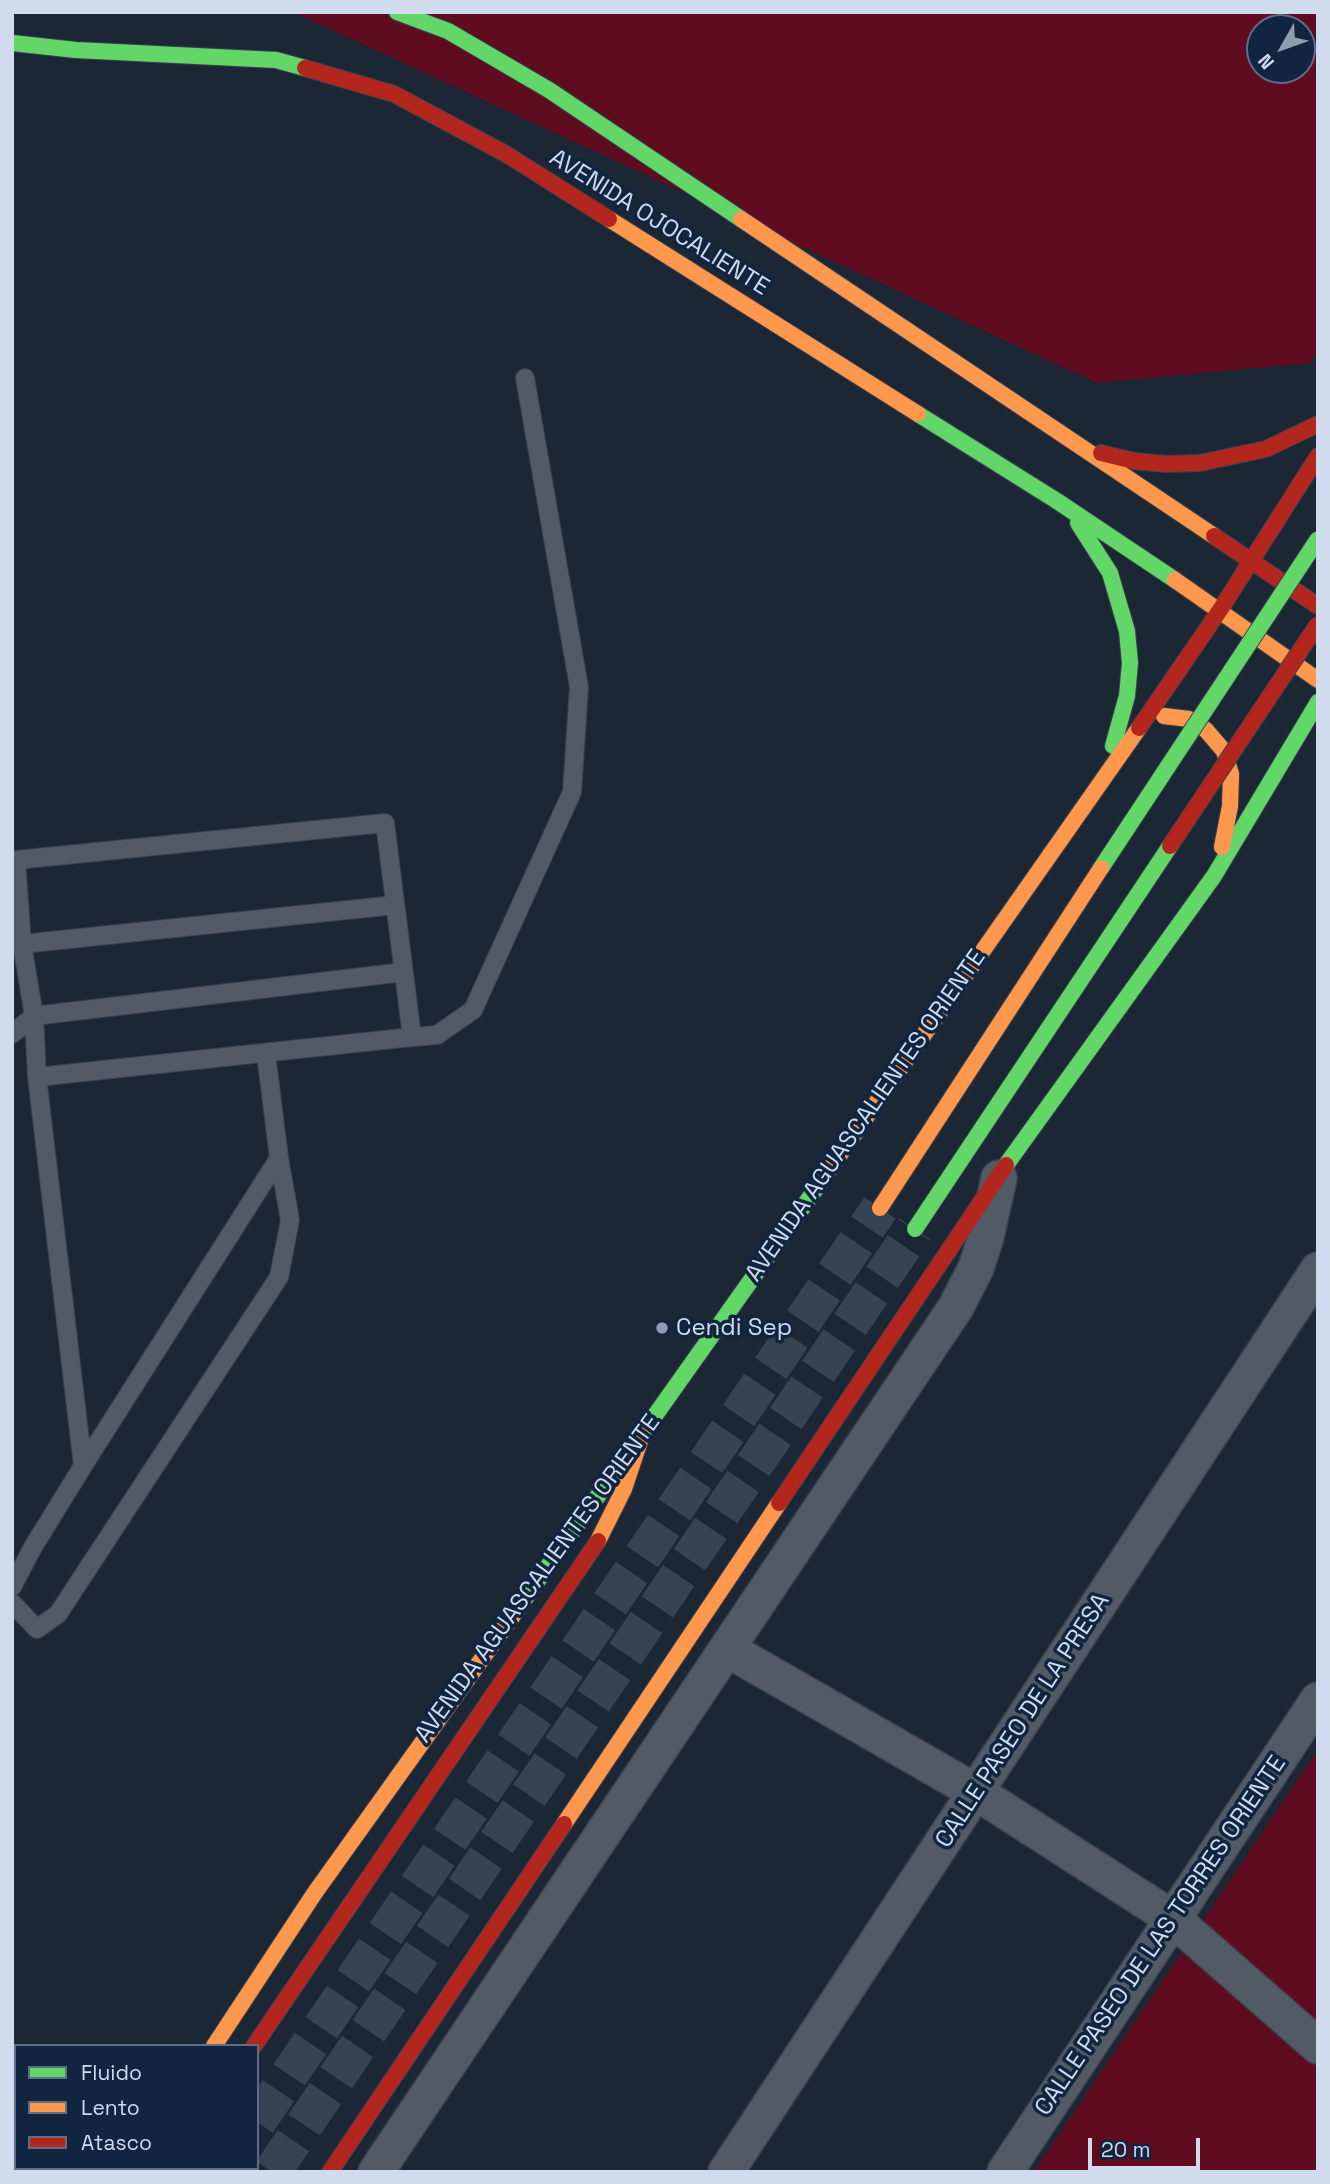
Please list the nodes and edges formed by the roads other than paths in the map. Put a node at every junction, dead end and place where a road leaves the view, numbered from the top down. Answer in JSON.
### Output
{"nodes":[{"id":1,"x":397,"y":12,"type":"edge"},
{"id":2,"x":12,"y":43,"type":"edge"},
{"id":3,"x":525,"y":378,"type":"dead end"},
{"id":4,"x":1318,"y":424,"type":"edge"},
{"id":5,"x":1070,"y":442,"type":"junction"},
{"id":6,"x":1318,"y":456,"type":"edge"},
{"id":7,"x":1057,"y":501,"type":"junction"},
{"id":8,"x":1318,"y":539,"type":"edge"},
{"id":9,"x":1251,"y":560,"type":"junction"},
{"id":10,"x":1318,"y":606,"type":"edge"},
{"id":11,"x":1220,"y":610,"type":"junction"},
{"id":12,"x":1318,"y":624,"type":"edge"},
{"id":13,"x":1318,"y":680,"type":"edge"},
{"id":14,"x":1318,"y":702,"type":"edge"},
{"id":15,"x":1145,"y":717,"type":"junction"},
{"id":16,"x":1099,"y":785,"type":"junction"},
{"id":17,"x":1214,"y":876,"type":"junction"},
{"id":18,"x":396,"y":905,"type":"junction"},
{"id":19,"x":22,"y":944,"type":"junction"},
{"id":20,"x":404,"y":972,"type":"junction"},
{"id":21,"x":34,"y":1016,"type":"junction"},
{"id":22,"x":12,"y":1034,"type":"edge"},
{"id":23,"x":412,"y":1037,"type":"junction"},
{"id":24,"x":266,"y":1054,"type":"junction"},
{"id":25,"x":37,"y":1077,"type":"junction"},
{"id":26,"x":279,"y":1158,"type":"junction"},
{"id":27,"x":999,"y":1175,"type":"junction"},
{"id":28,"x":880,"y":1208,"type":"tunnel mouth"},
{"id":29,"x":915,"y":1229,"type":"tunnel mouth"},
{"id":30,"x":1318,"y":1270,"type":"edge"},
{"id":31,"x":642,"y":1435,"type":"junction"},
{"id":32,"x":83,"y":1466,"type":"junction"},
{"id":33,"x":12,"y":1587,"type":"edge"},
{"id":34,"x":12,"y":1603,"type":"edge"},
{"id":35,"x":727,"y":1649,"type":"junction"},
{"id":36,"x":1318,"y":1700,"type":"edge"},
{"id":37,"x":976,"y":1792,"type":"junction"},
{"id":38,"x":1172,"y":1918,"type":"junction"},
{"id":39,"x":215,"y":2044,"type":"edge"},
{"id":40,"x":255,"y":2044,"type":"edge"},
{"id":41,"x":1318,"y":2046,"type":"edge"},
{"id":42,"x":330,"y":2172,"type":"edge"},
{"id":43,"x":376,"y":2172,"type":"edge"},
{"id":44,"x":726,"y":2172,"type":"edge"},
{"id":45,"x":1005,"y":2172,"type":"edge"}],
"edges":[{"from":1,"to":5,"type":"main road","name":"AVENIDA OJOCALIENTE"},
{"from":2,"to":7,"type":"main road","name":"AVENIDA OJOCALIENTE"},
{"from":3,"to":23,"type":"lane"},
{"from":4,"to":5,"type":"main road"},
{"from":5,"to":9,"type":"main road","name":"AVENIDA OJOCALIENTE"},
{"from":6,"to":9,"type":"main road","name":"AVENIDA AGUASCALIENTES ORIENTE"},
{"from":7,"to":11,"type":"main road","name":"AVENIDA OJOCALIENTE"},
{"from":7,"to":16,"type":"main road"},
{"from":8,"to":28,"type":"main road","bridge":true},
{"from":9,"to":10,"type":"main road","name":"AVENIDA OJOCALIENTE"},
{"from":9,"to":11,"type":"main road","name":"AVENIDA AGUASCALIENTES ORIENTE"},
{"from":11,"to":13,"type":"main road","name":"AVENIDA OJOCALIENTE"},
{"from":11,"to":15,"type":"main road","name":"AVENIDA AGUASCALIENTES ORIENTE"},
{"from":12,"to":29,"type":"main road","bridge":true},
{"from":14,"to":17,"type":"main road"},
{"from":15,"to":16,"type":"main road","name":"AVENIDA AGUASCALIENTES ORIENTE"},
{"from":15,"to":17,"type":"main road"},
{"from":16,"to":31,"type":"main road","name":"AVENIDA AGUASCALIENTES ORIENTE"},
{"from":17,"to":27,"type":"main road"},
{"from":18,"to":19,"type":"lane"},
{"from":18,"to":19,"type":"lane"},
{"from":18,"to":20,"type":"lane"},
{"from":19,"to":21,"type":"lane"},
{"from":20,"to":21,"type":"lane"},
{"from":20,"to":23,"type":"lane"},
{"from":21,"to":22,"type":"lane"},
{"from":21,"to":25,"type":"lane"},
{"from":23,"to":24,"type":"lane"},
{"from":24,"to":25,"type":"lane"},
{"from":24,"to":26,"type":"lane"},
{"from":25,"to":32,"type":"lane"},
{"from":26,"to":32,"type":"lane"},
{"from":26,"to":34,"type":"lane"},
{"from":27,"to":35,"type":"street"},
{"from":27,"to":42,"type":"main road"},
{"from":30,"to":37,"type":"street","name":"CALLE PASEO DE LA PRESA"},
{"from":31,"to":39,"type":"main road","name":"AVENIDA AGUASCALIENTES ORIENTE"},
{"from":31,"to":40,"type":"main road"},
{"from":32,"to":33,"type":"lane"},
{"from":35,"to":37,"type":"street"},
{"from":35,"to":43,"type":"street"},
{"from":36,"to":38,"type":"street","name":"CALLE PASEO DE LAS TORRES ORIENTE"},
{"from":37,"to":38,"type":"street"},
{"from":37,"to":44,"type":"street","name":"CALLE PASEO DE LA PRESA"},
{"from":38,"to":41,"type":"street"},
{"from":38,"to":45,"type":"street","name":"CALLE PASEO DE LAS TORRES ORIENTE"}]}
